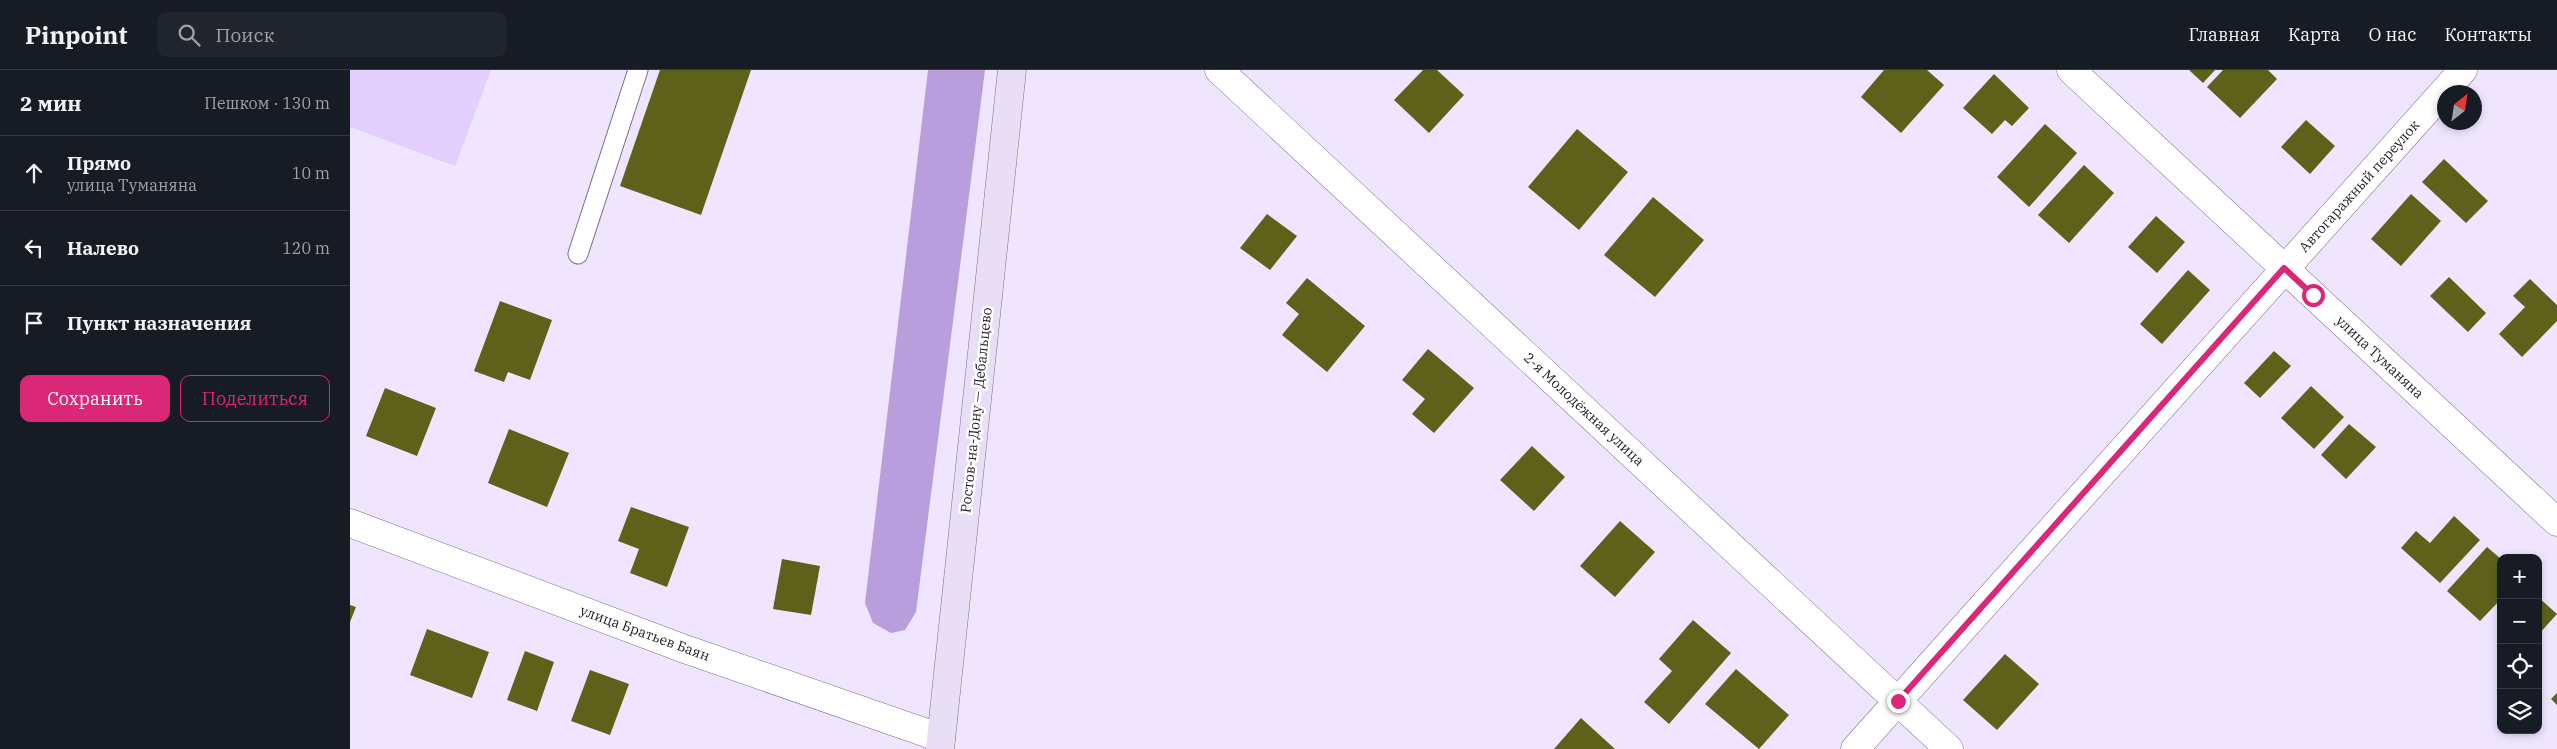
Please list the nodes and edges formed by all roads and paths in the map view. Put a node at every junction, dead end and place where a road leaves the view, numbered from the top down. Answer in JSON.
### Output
{"nodes":[{"id":1,"x":638,"y":70,"type":"edge"},
{"id":2,"x":1012,"y":70,"type":"edge"},
{"id":3,"x":1219,"y":70,"type":"edge"},
{"id":4,"x":2071,"y":70,"type":"edge"},
{"id":5,"x":2463,"y":70,"type":"edge"},
{"id":6,"x":578,"y":254,"type":"dead end"},
{"id":7,"x":2284,"y":268,"type":"junction"},
{"id":8,"x":2557,"y":522,"type":"edge"},
{"id":9,"x":350,"y":523,"type":"edge"},
{"id":10,"x":1898,"y":701,"type":"junction"},
{"id":11,"x":940,"y":744,"type":"edge"},
{"id":12,"x":1856,"y":749,"type":"edge"},
{"id":13,"x":1949,"y":749,"type":"edge"}],
"edges":[{"from":1,"to":6,"type":"lane"},
{"from":2,"to":11,"type":"street","name":"Ростов-на-Дону — Дебальцево"},
{"from":3,"to":10,"type":"street","name":"2-я Молодёжная улица"},
{"from":4,"to":7,"type":"street","name":"улица Туманяна"},
{"from":5,"to":7,"type":"street","name":"Автогаражный переулок"},
{"from":7,"to":8,"type":"street","name":"улица Туманяна"},
{"from":7,"to":10,"type":"street","name":"Автогаражный переулок"},
{"from":9,"to":11,"type":"street","name":"улица Братьев Баян"},
{"from":10,"to":12,"type":"street","name":"Автогаражный переулок"},
{"from":10,"to":13,"type":"street","name":"2-я Молодёжная улица"}]}
